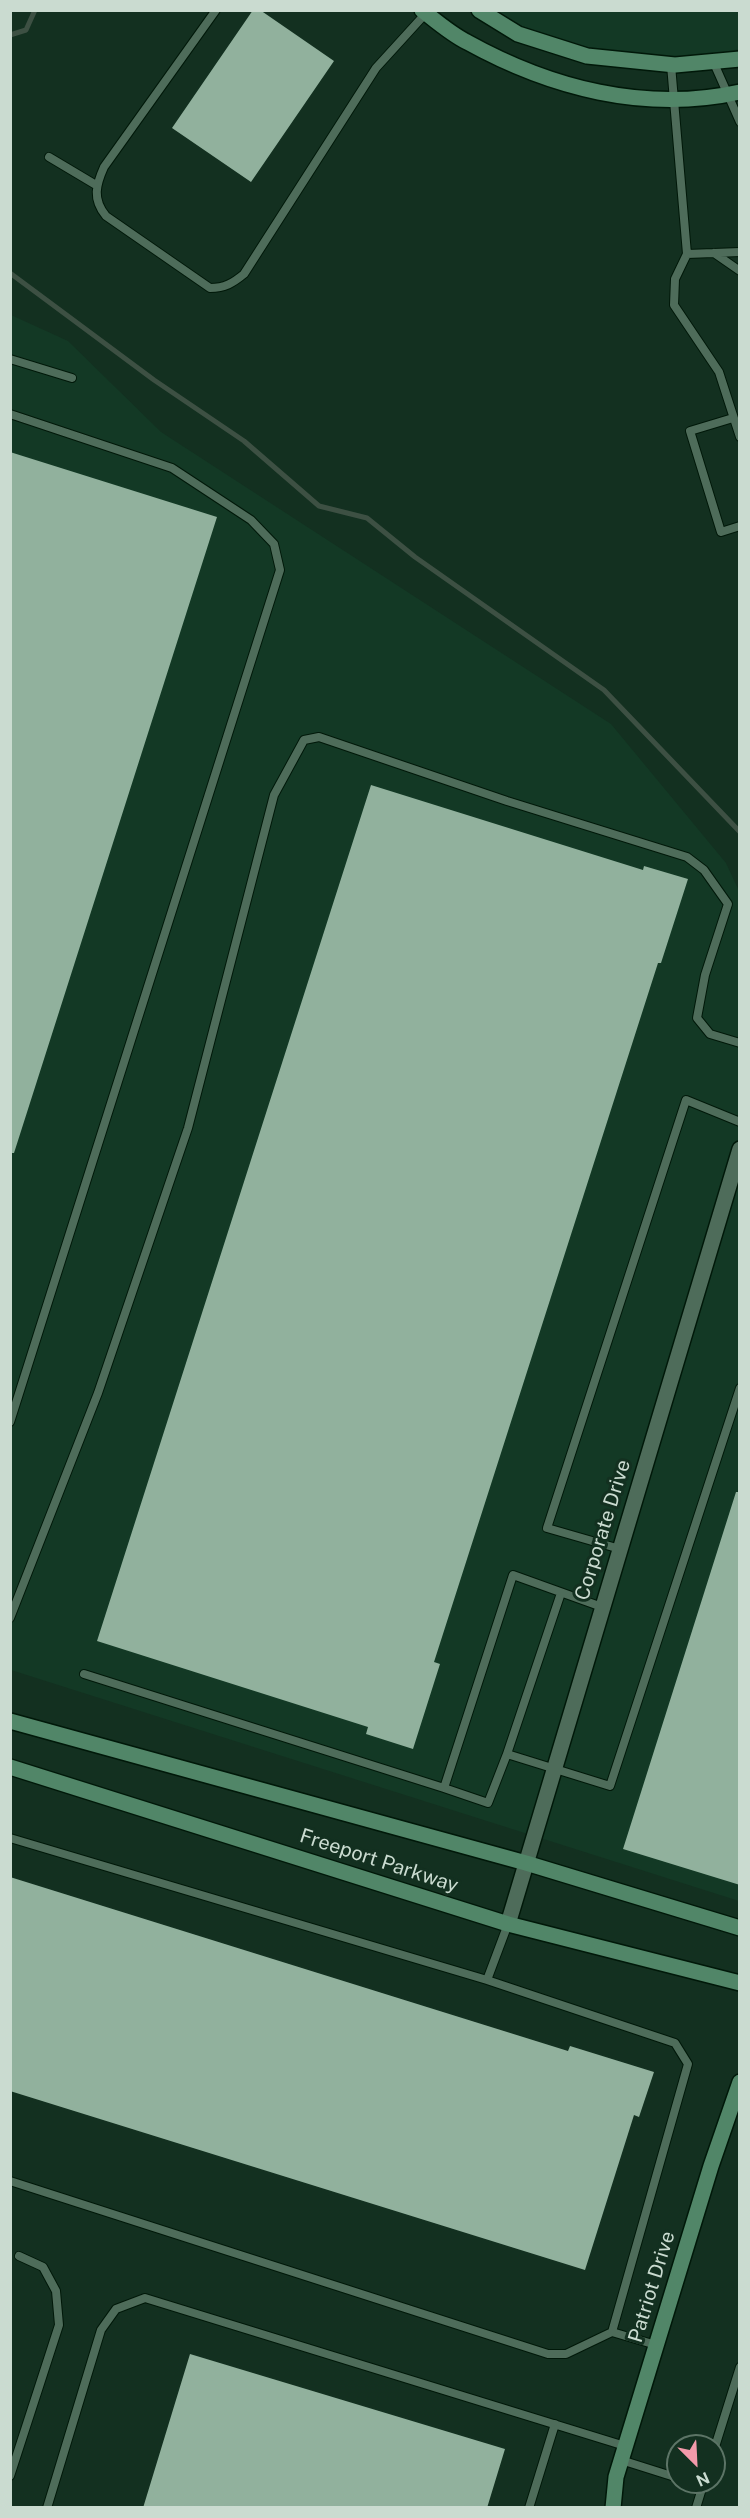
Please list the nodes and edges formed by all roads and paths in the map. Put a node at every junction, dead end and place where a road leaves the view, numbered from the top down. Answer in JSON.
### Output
{"nodes":[{"id":1,"x":216,"y":10,"type":"edge"},
{"id":2,"x":479,"y":10,"type":"edge"},
{"id":3,"x":425,"y":11,"type":"edge"},
{"id":4,"x":740,"y":59,"type":"edge"},
{"id":5,"x":713,"y":61,"type":"junction"},
{"id":6,"x":671,"y":65,"type":"junction"},
{"id":7,"x":734,"y":94,"type":"edge"},
{"id":8,"x":673,"y":100,"type":"junction"},
{"id":9,"x":740,"y":122,"type":"edge"},
{"id":10,"x":49,"y":157,"type":"dead end"},
{"id":11,"x":96,"y":185,"type":"junction"},
{"id":12,"x":740,"y":252,"type":"edge"},
{"id":13,"x":714,"y":253,"type":"junction"},
{"id":14,"x":687,"y":254,"type":"junction"},
{"id":15,"x":740,"y":271,"type":"edge"},
{"id":16,"x":10,"y":359,"type":"edge"},
{"id":17,"x":72,"y":378,"type":"dead end"},
{"id":18,"x":10,"y":414,"type":"edge"},
{"id":19,"x":734,"y":418,"type":"junction"},
{"id":20,"x":740,"y":437,"type":"edge"},
{"id":21,"x":740,"y":526,"type":"edge"},
{"id":22,"x":740,"y":1043,"type":"edge"},
{"id":23,"x":740,"y":1122,"type":"edge"},
{"id":24,"x":740,"y":1149,"type":"edge"},
{"id":25,"x":740,"y":1388,"type":"edge"},
{"id":26,"x":10,"y":1422,"type":"edge"},
{"id":27,"x":620,"y":1549,"type":"junction"},
{"id":28,"x":561,"y":1593,"type":"junction"},
{"id":29,"x":602,"y":1607,"type":"junction"},
{"id":30,"x":10,"y":1618,"type":"edge"},
{"id":31,"x":84,"y":1674,"type":"dead end"},
{"id":32,"x":10,"y":1721,"type":"edge"},
{"id":33,"x":507,"y":1754,"type":"junction"},
{"id":34,"x":10,"y":1767,"type":"edge"},
{"id":35,"x":555,"y":1767,"type":"junction"},
{"id":36,"x":444,"y":1788,"type":"junction"},
{"id":37,"x":10,"y":1838,"type":"edge"},
{"id":38,"x":526,"y":1863,"type":"junction"},
{"id":39,"x":507,"y":1924,"type":"junction"},
{"id":40,"x":740,"y":1928,"type":"edge"},
{"id":41,"x":488,"y":1980,"type":"junction"},
{"id":42,"x":740,"y":1983,"type":"edge"},
{"id":43,"x":740,"y":2082,"type":"edge"},
{"id":44,"x":10,"y":2181,"type":"edge"},
{"id":45,"x":19,"y":2256,"type":"dead end"},
{"id":46,"x":612,"y":2331,"type":"junction"},
{"id":47,"x":656,"y":2345,"type":"junction"},
{"id":48,"x":740,"y":2367,"type":"edge"},
{"id":49,"x":555,"y":2424,"type":"junction"},
{"id":50,"x":719,"y":2434,"type":"edge"},
{"id":51,"x":623,"y":2453,"type":"junction"},
{"id":52,"x":666,"y":2473,"type":"edge"},
{"id":53,"x":10,"y":2476,"type":"edge"},
{"id":54,"x":47,"y":2508,"type":"edge"},
{"id":55,"x":530,"y":2508,"type":"edge"},
{"id":56,"x":613,"y":2508,"type":"edge"}],
"edges":[{"from":1,"to":11,"type":"lane"},
{"from":2,"to":6,"type":"main road"},
{"from":3,"to":8,"type":"main road"},
{"from":3,"to":11,"type":"lane"},
{"from":4,"to":5,"type":"main road"},
{"from":5,"to":6,"type":"main road"},
{"from":5,"to":7,"type":"lane"},
{"from":6,"to":8,"type":"lane"},
{"from":7,"to":8,"type":"main road"},
{"from":7,"to":9,"type":"lane"},
{"from":8,"to":14,"type":"lane"},
{"from":10,"to":11,"type":"lane"},
{"from":12,"to":13,"type":"lane"},
{"from":13,"to":14,"type":"lane"},
{"from":13,"to":15,"type":"lane"},
{"from":14,"to":19,"type":"lane"},
{"from":16,"to":17,"type":"lane"},
{"from":18,"to":26,"type":"lane"},
{"from":19,"to":20,"type":"lane"},
{"from":19,"to":21,"type":"lane"},
{"from":22,"to":30,"type":"lane"},
{"from":23,"to":27,"type":"lane"},
{"from":24,"to":27,"type":"street","name":"Corporate Drive"},
{"from":25,"to":35,"type":"lane"},
{"from":27,"to":29,"type":"street","name":"Corporate Drive"},
{"from":28,"to":29,"type":"lane"},
{"from":28,"to":33,"type":"lane"},
{"from":28,"to":36,"type":"lane"},
{"from":29,"to":35,"type":"street","name":"Corporate Drive"},
{"from":31,"to":36,"type":"lane"},
{"from":32,"to":38,"type":"main road","name":"Freeport Parkway"},
{"from":33,"to":35,"type":"lane"},
{"from":33,"to":36,"type":"lane"},
{"from":34,"to":39,"type":"main road","name":"Freeport Parkway"},
{"from":35,"to":38,"type":"street","name":"Corporate Drive"},
{"from":37,"to":41,"type":"lane"},
{"from":38,"to":39,"type":"street","name":"Corporate Drive"},
{"from":38,"to":40,"type":"main road","name":"Freeport Parkway"},
{"from":39,"to":41,"type":"lane"},
{"from":39,"to":42,"type":"main road","name":"Freeport Parkway"},
{"from":41,"to":46,"type":"lane"},
{"from":43,"to":47,"type":"main road","name":"Patriot Drive"},
{"from":44,"to":46,"type":"lane"},
{"from":45,"to":53,"type":"lane"},
{"from":46,"to":47,"type":"lane"},
{"from":47,"to":51,"type":"main road","name":"Patriot Drive"},
{"from":48,"to":50,"type":"lane"},
{"from":49,"to":51,"type":"lane"},
{"from":49,"to":54,"type":"lane"},
{"from":49,"to":55,"type":"lane"},
{"from":51,"to":52,"type":"lane"},
{"from":51,"to":56,"type":"main road","name":"Patriot Drive"}]}
